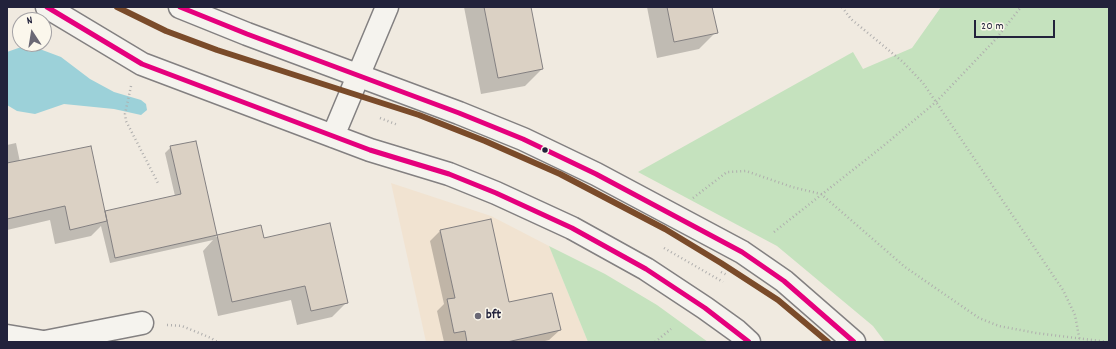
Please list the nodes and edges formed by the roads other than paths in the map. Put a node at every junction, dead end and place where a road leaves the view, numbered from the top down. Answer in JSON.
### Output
{"nodes":[{"id":1,"x":47,"y":7,"type":"edge"},
{"id":2,"x":180,"y":7,"type":"edge"},
{"id":3,"x":387,"y":7,"type":"edge"},
{"id":4,"x":358,"y":75,"type":"junction"},
{"id":5,"x":333,"y":136,"type":"junction"},
{"id":6,"x":142,"y":323,"type":"road end"},
{"id":7,"x":7,"y":336,"type":"edge"},
{"id":8,"x":44,"y":342,"type":"edge"},
{"id":9,"x":749,"y":342,"type":"edge"},
{"id":10,"x":854,"y":342,"type":"edge"}],
"edges":[{"from":1,"to":5,"type":"street"},
{"from":2,"to":4,"type":"street"},
{"from":3,"to":4,"type":"street"},
{"from":4,"to":5,"type":"street"},
{"from":4,"to":10,"type":"street"},
{"from":5,"to":9,"type":"street"},
{"from":6,"to":8,"type":"street"},
{"from":7,"to":8,"type":"street"}]}
